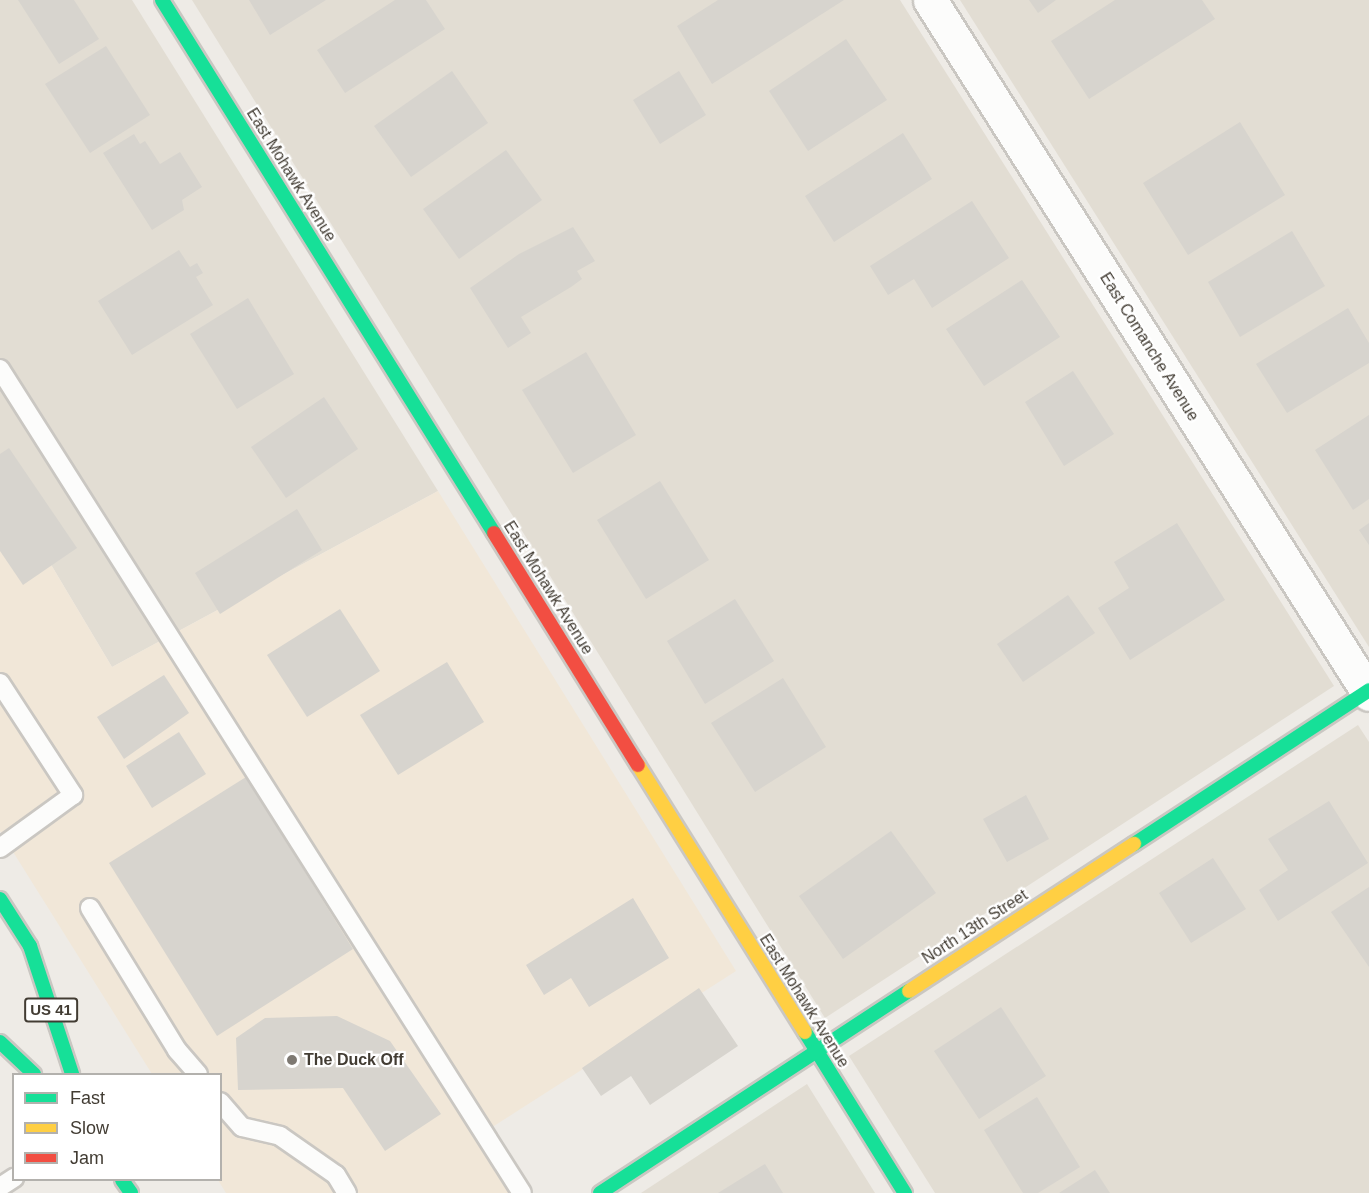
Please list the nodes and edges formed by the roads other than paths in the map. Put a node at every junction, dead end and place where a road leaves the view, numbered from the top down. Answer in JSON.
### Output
{"nodes":[{"id":1,"x":162,"y":0,"type":"edge"},
{"id":2,"x":930,"y":0,"type":"edge"},
{"id":3,"x":0,"y":369,"type":"edge"},
{"id":4,"x":0,"y":683,"type":"edge"},
{"id":5,"x":1368,"y":692,"type":"edge"},
{"id":6,"x":0,"y":848,"type":"edge"},
{"id":7,"x":0,"y":899,"type":"edge"},
{"id":8,"x":90,"y":908,"type":"dead end"},
{"id":9,"x":0,"y":1042,"type":"edge"},
{"id":10,"x":816,"y":1051,"type":"junction"},
{"id":11,"x":33,"y":1073,"type":"edge"},
{"id":12,"x":72,"y":1073,"type":"edge"},
{"id":13,"x":197,"y":1073,"type":"edge"},
{"id":14,"x":222,"y":1104,"type":"edge"},
{"id":15,"x":347,"y":1193,"type":"edge"},
{"id":16,"x":522,"y":1193,"type":"edge"},
{"id":17,"x":600,"y":1193,"type":"edge"},
{"id":18,"x":905,"y":1193,"type":"edge"}],
"edges":[{"from":1,"to":10,"type":"street","name":"East Mohawk Avenue"},
{"from":2,"to":5,"type":"street","name":"East Comanche Avenue"},
{"from":3,"to":16,"type":"lane"},
{"from":4,"to":6,"type":"lane"},
{"from":5,"to":10,"type":"street","name":"North 13th Street"},
{"from":7,"to":12,"type":"street","number":"US 41"},
{"from":8,"to":13,"type":"lane"},
{"from":9,"to":11,"type":"street"},
{"from":10,"to":17,"type":"street","name":"North 13th Street"},
{"from":10,"to":18,"type":"street","name":"East Mohawk Avenue"},
{"from":14,"to":15,"type":"lane"}]}
